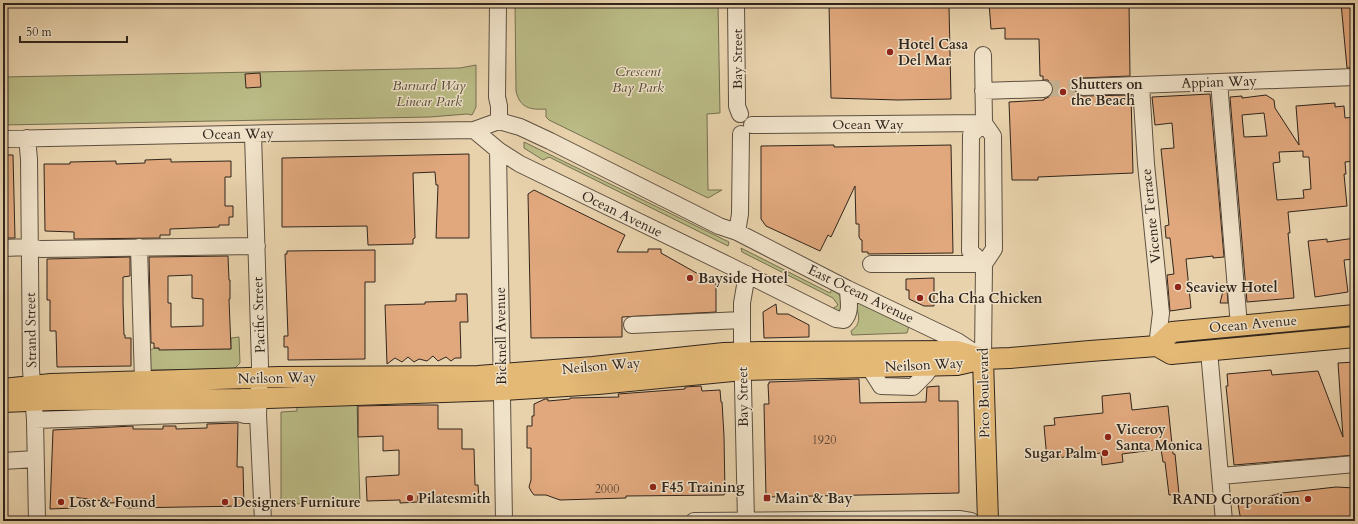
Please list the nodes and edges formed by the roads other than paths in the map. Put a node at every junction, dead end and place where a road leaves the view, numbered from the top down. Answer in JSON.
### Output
{"nodes":[{"id":1,"x":498,"y":3,"type":"edge"},
{"id":2,"x":736,"y":3,"type":"edge"},
{"id":3,"x":983,"y":55,"type":"dead end"},
{"id":4,"x":1355,"y":77,"type":"edge"},
{"id":5,"x":1219,"y":82,"type":"junction"},
{"id":6,"x":1141,"y":85,"type":"junction"},
{"id":7,"x":1082,"y":87,"type":"tunnel mouth"},
{"id":8,"x":1044,"y":89,"type":"tunnel mouth"},
{"id":9,"x":983,"y":91,"type":"junction"},
{"id":10,"x":499,"y":121,"type":"junction"},
{"id":11,"x":984,"y":123,"type":"junction"},
{"id":12,"x":474,"y":130,"type":"junction"},
{"id":13,"x":746,"y":130,"type":"junction"},
{"id":14,"x":253,"y":134,"type":"junction"},
{"id":15,"x":27,"y":138,"type":"junction"},
{"id":16,"x":3,"y":139,"type":"edge"},
{"id":17,"x":498,"y":150,"type":"junction"},
{"id":18,"x":970,"y":198,"type":"junction"},
{"id":19,"x":994,"y":198,"type":"junction"},
{"id":20,"x":737,"y":232,"type":"junction"},
{"id":21,"x":257,"y":246,"type":"junction"},
{"id":22,"x":30,"y":247,"type":"junction"},
{"id":23,"x":140,"y":247,"type":"junction"},
{"id":24,"x":3,"y":248,"type":"edge"},
{"id":25,"x":871,"y":264,"type":"dead end"},
{"id":26,"x":984,"y":264,"type":"junction"},
{"id":27,"x":747,"y":274,"type":"junction"},
{"id":28,"x":848,"y":289,"type":"junction"},
{"id":29,"x":1355,"y":315,"type":"edge"},
{"id":30,"x":742,"y":320,"type":"junction"},
{"id":31,"x":632,"y":325,"type":"dead end"},
{"id":32,"x":1239,"y":326,"type":"junction"},
{"id":33,"x":1218,"y":328,"type":"junction"},
{"id":34,"x":1355,"y":337,"type":"edge"},
{"id":35,"x":1157,"y":346,"type":"junction"},
{"id":36,"x":1209,"y":351,"type":"junction"},
{"id":37,"x":983,"y":358,"type":"junction"},
{"id":38,"x":743,"y":361,"type":"junction"},
{"id":39,"x":143,"y":381,"type":"junction"},
{"id":40,"x":501,"y":383,"type":"junction"},
{"id":41,"x":3,"y":389,"type":"edge"},
{"id":42,"x":259,"y":395,"type":"junction"},
{"id":43,"x":33,"y":400,"type":"junction"},
{"id":44,"x":3,"y":402,"type":"edge"},
{"id":45,"x":35,"y":459,"type":"junction"},
{"id":46,"x":3,"y":461,"type":"edge"},
{"id":47,"x":1355,"y":464,"type":"edge"},
{"id":48,"x":1221,"y":476,"type":"junction"},
{"id":49,"x":37,"y":521,"type":"edge"},
{"id":50,"x":263,"y":521,"type":"edge"},
{"id":51,"x":504,"y":521,"type":"edge"},
{"id":52,"x":694,"y":521,"type":"edge"},
{"id":53,"x":746,"y":521,"type":"edge"},
{"id":54,"x":971,"y":521,"type":"edge"},
{"id":55,"x":988,"y":521,"type":"edge"},
{"id":56,"x":1224,"y":521,"type":"edge"}],
"edges":[{"from":1,"to":10,"type":"street"},
{"from":2,"to":13,"type":"street","name":"Bay Street"},
{"from":3,"to":9,"type":"street","name":"Pico Boulevard"},
{"from":4,"to":5,"type":"street","name":"Appian Way"},
{"from":5,"to":6,"type":"street","name":"Appian Way"},
{"from":5,"to":32,"type":"street"},
{"from":6,"to":7,"type":"street","name":"Appian Way"},
{"from":6,"to":35,"type":"street","name":"Vicente Terrace"},
{"from":8,"to":9,"type":"street"},
{"from":9,"to":11,"type":"street","name":"Pico Boulevard"},
{"from":10,"to":12,"type":"street","name":"Ocean Way"},
{"from":10,"to":20,"type":"street"},
{"from":11,"to":13,"type":"street","name":"Ocean Way"},
{"from":11,"to":18,"type":"street"},
{"from":11,"to":19,"type":"street","name":"Pico Boulevard"},
{"from":12,"to":14,"type":"street","name":"Ocean Way"},
{"from":12,"to":17,"type":"street"},
{"from":13,"to":20,"type":"street"},
{"from":14,"to":15,"type":"street","name":"Ocean Way"},
{"from":14,"to":21,"type":"street","name":"Pacific Street"},
{"from":15,"to":16,"type":"street","name":"Ocean Way"},
{"from":15,"to":22,"type":"street","name":"Strand Street"},
{"from":17,"to":27,"type":"street","name":"Ocean Avenue"},
{"from":17,"to":40,"type":"street","name":"Bicknell Avenue"},
{"from":18,"to":19,"type":"street"},
{"from":18,"to":26,"type":"street"},
{"from":19,"to":26,"type":"street","name":"Pico Boulevard"},
{"from":20,"to":28,"type":"street","name":"East Ocean Avenue"},
{"from":21,"to":23,"type":"street"},
{"from":21,"to":42,"type":"street","name":"Pacific Street"},
{"from":22,"to":23,"type":"street"},
{"from":22,"to":24,"type":"street"},
{"from":22,"to":43,"type":"street","name":"Strand Street"},
{"from":23,"to":39,"type":"street"},
{"from":25,"to":26,"type":"street"},
{"from":26,"to":37,"type":"street","name":"Pico Boulevard"},
{"from":27,"to":28,"type":"street","name":"Ocean Avenue"},
{"from":27,"to":30,"type":"street","name":"Bay Street"},
{"from":28,"to":37,"type":"street","name":"East Ocean Avenue"},
{"from":29,"to":32,"type":"main road","name":"Ocean Avenue"},
{"from":30,"to":31,"type":"street"},
{"from":30,"to":38,"type":"street","name":"Bay Street"},
{"from":32,"to":33,"type":"main road","name":"Ocean Avenue"},
{"from":33,"to":35,"type":"main road","name":"Ocean Avenue"},
{"from":33,"to":36,"type":"main road"},
{"from":34,"to":36,"type":"main road","name":"Ocean Avenue"},
{"from":35,"to":36,"type":"main road","name":"Ocean Avenue"},
{"from":35,"to":37,"type":"main road","name":"Ocean Avenue"},
{"from":36,"to":48,"type":"street"},
{"from":37,"to":38,"type":"main road","name":"Neilson Way"},
{"from":37,"to":38,"type":"main road","name":"Neilson Way"},
{"from":37,"to":55,"type":"main road","name":"Pico Boulevard"},
{"from":38,"to":40,"type":"main road","name":"Neilson Way"},
{"from":38,"to":53,"type":"street","name":"Bay Street"},
{"from":39,"to":42,"type":"main road","name":"Neilson Way"},
{"from":39,"to":43,"type":"main road","name":"Neilson Way"},
{"from":40,"to":42,"type":"main road","name":"Neilson Way"},
{"from":40,"to":51,"type":"street","name":"Bicknell Avenue"},
{"from":41,"to":43,"type":"main road","name":"Neilson Way"},
{"from":42,"to":43,"type":"main road","name":"Neilson Way"},
{"from":42,"to":50,"type":"street","name":"Pacific Street"},
{"from":43,"to":44,"type":"main road","name":"Neilson Way"},
{"from":43,"to":45,"type":"street","name":"Strand Street"},
{"from":45,"to":46,"type":"street"},
{"from":45,"to":49,"type":"street","name":"Strand Street"},
{"from":47,"to":48,"type":"street"},
{"from":48,"to":56,"type":"street"},
{"from":52,"to":53,"type":"street"},
{"from":53,"to":54,"type":"street"}]}
